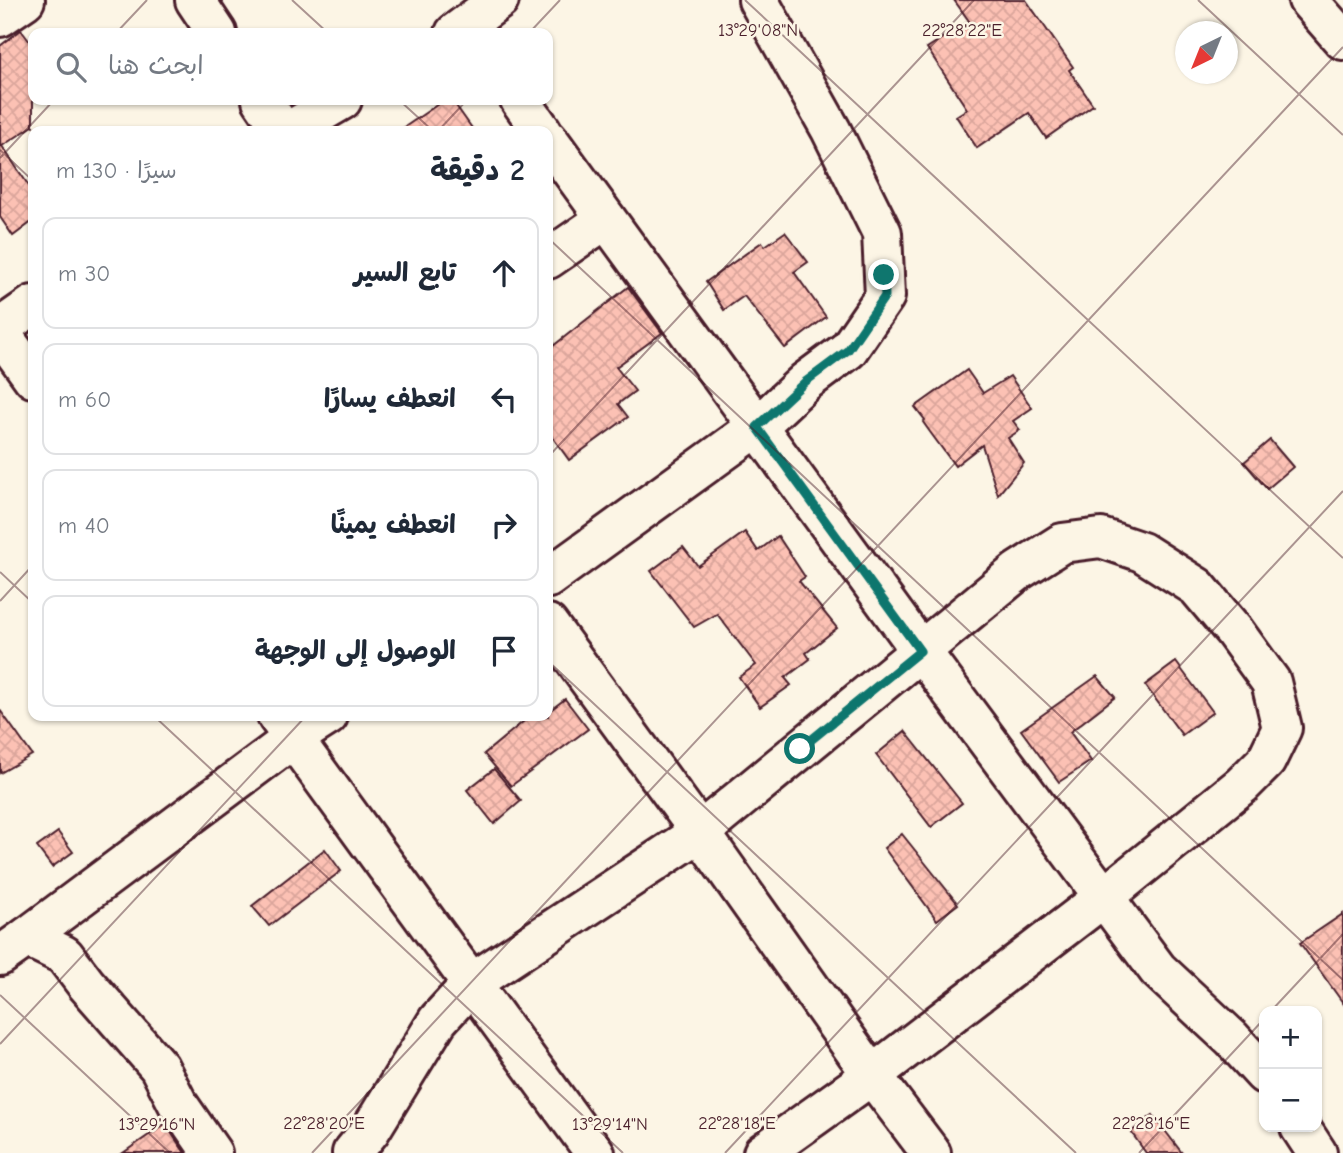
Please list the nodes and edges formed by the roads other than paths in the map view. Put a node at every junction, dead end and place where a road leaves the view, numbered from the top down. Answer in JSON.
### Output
{"nodes":[{"id":1,"x":25,"y":0,"type":"edge"},
{"id":2,"x":195,"y":0,"type":"edge"},
{"id":3,"x":499,"y":0,"type":"edge"},
{"id":4,"x":758,"y":0,"type":"edge"},
{"id":5,"x":1308,"y":0,"type":"edge"},
{"id":6,"x":0,"y":17,"type":"edge"},
{"id":7,"x":461,"y":23,"type":"edge"},
{"id":8,"x":214,"y":28,"type":"edge"},
{"id":9,"x":1343,"y":40,"type":"edge"},
{"id":10,"x":265,"y":105,"type":"edge"},
{"id":11,"x":333,"y":105,"type":"edge"},
{"id":12,"x":524,"y":105,"type":"edge"},
{"id":13,"x":280,"y":126,"type":"edge"},
{"id":14,"x":298,"y":126,"type":"edge"},
{"id":15,"x":538,"y":126,"type":"edge"},
{"id":16,"x":553,"y":146,"type":"edge"},
{"id":17,"x":606,"y":219,"type":"junction"},
{"id":18,"x":553,"y":256,"type":"edge"},
{"id":19,"x":28,"y":309,"type":"edge"},
{"id":20,"x":0,"y":330,"type":"edge"},
{"id":21,"x":28,"y":371,"type":"edge"},
{"id":22,"x":757,"y":427,"type":"junction"},
{"id":23,"x":553,"y":574,"type":"edge"},
{"id":24,"x":553,"y":631,"type":"edge"},
{"id":25,"x":920,"y":651,"type":"junction"},
{"id":26,"x":308,"y":721,"type":"edge"},
{"id":27,"x":284,"y":727,"type":"edge"},
{"id":28,"x":701,"y":832,"type":"junction"},
{"id":29,"x":1104,"y":897,"type":"junction"},
{"id":30,"x":14,"y":946,"type":"edge"},
{"id":31,"x":473,"y":982,"type":"junction"},
{"id":32,"x":1259,"y":1069,"type":"edge"},
{"id":33,"x":872,"y":1075,"type":"junction"},
{"id":34,"x":1303,"y":1132,"type":"edge"},
{"id":35,"x":212,"y":1153,"type":"edge"},
{"id":36,"x":352,"y":1153,"type":"edge"},
{"id":37,"x":595,"y":1153,"type":"edge"},
{"id":38,"x":763,"y":1153,"type":"edge"},
{"id":39,"x":930,"y":1153,"type":"edge"},
{"id":40,"x":1317,"y":1153,"type":"edge"}],
"edges":[{"from":1,"to":6,"type":"street"},
{"from":2,"to":8,"type":"street"},
{"from":3,"to":7,"type":"street"},
{"from":4,"to":22,"type":"street"},
{"from":5,"to":9,"type":"street"},
{"from":10,"to":13,"type":"street"},
{"from":11,"to":14,"type":"street"},
{"from":12,"to":15,"type":"street"},
{"from":16,"to":17,"type":"street"},
{"from":17,"to":18,"type":"street"},
{"from":17,"to":22,"type":"street"},
{"from":19,"to":20,"type":"street"},
{"from":20,"to":21,"type":"street"},
{"from":22,"to":23,"type":"street"},
{"from":22,"to":25,"type":"street"},
{"from":24,"to":28,"type":"street"},
{"from":25,"to":28,"type":"street"},
{"from":25,"to":29,"type":"street"},
{"from":25,"to":29,"type":"street"},
{"from":26,"to":27,"type":"street"},
{"from":27,"to":30,"type":"street"},
{"from":27,"to":31,"type":"street"},
{"from":28,"to":31,"type":"street"},
{"from":28,"to":33,"type":"street"},
{"from":29,"to":32,"type":"street"},
{"from":29,"to":33,"type":"street"},
{"from":30,"to":35,"type":"street"},
{"from":31,"to":36,"type":"street"},
{"from":31,"to":37,"type":"street"},
{"from":33,"to":38,"type":"street"},
{"from":33,"to":39,"type":"street"},
{"from":34,"to":40,"type":"street"}]}
